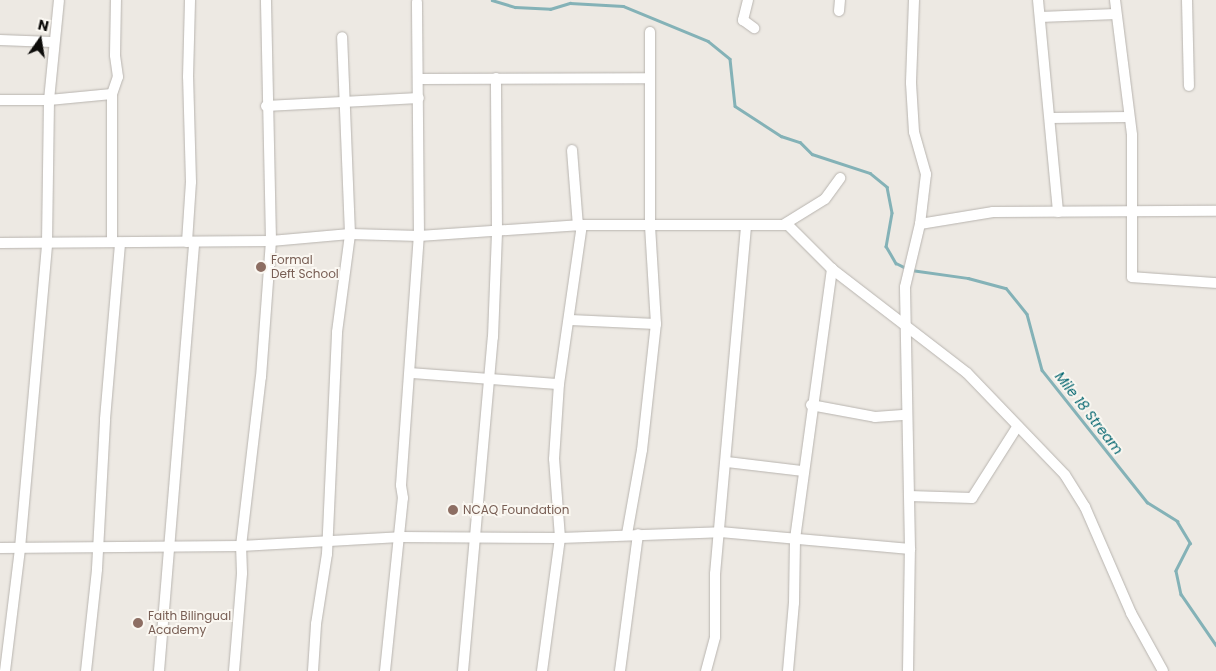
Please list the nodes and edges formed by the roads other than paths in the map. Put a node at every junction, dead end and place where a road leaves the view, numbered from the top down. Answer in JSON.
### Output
{"nodes":[{"id":1,"x":59,"y":0,"type":"edge"},
{"id":2,"x":116,"y":0,"type":"edge"},
{"id":3,"x":190,"y":0,"type":"edge"},
{"id":4,"x":266,"y":0,"type":"edge"},
{"id":5,"x":748,"y":0,"type":"edge"},
{"id":6,"x":840,"y":0,"type":"edge"},
{"id":7,"x":914,"y":0,"type":"edge"},
{"id":8,"x":1038,"y":0,"type":"edge"},
{"id":9,"x":1115,"y":0,"type":"edge"},
{"id":10,"x":1187,"y":0,"type":"edge"},
{"id":11,"x":417,"y":2,"type":"dead end"},
{"id":12,"x":839,"y":11,"type":"dead end"},
{"id":13,"x":1116,"y":14,"type":"junction"},
{"id":14,"x":1040,"y":17,"type":"junction"},
{"id":15,"x":754,"y":28,"type":"dead end"},
{"id":16,"x":650,"y":32,"type":"dead end"},
{"id":17,"x":342,"y":37,"type":"dead end"},
{"id":18,"x":0,"y":40,"type":"edge"},
{"id":19,"x":52,"y":42,"type":"junction"},
{"id":20,"x":418,"y":78,"type":"junction"},
{"id":21,"x":496,"y":78,"type":"junction"},
{"id":22,"x":650,"y":78,"type":"junction"},
{"id":23,"x":1189,"y":86,"type":"dead end"},
{"id":24,"x":112,"y":94,"type":"junction"},
{"id":25,"x":418,"y":98,"type":"junction"},
{"id":26,"x":0,"y":100,"type":"edge"},
{"id":27,"x":49,"y":100,"type":"junction"},
{"id":28,"x":345,"y":101,"type":"junction"},
{"id":29,"x":266,"y":106,"type":"junction"},
{"id":30,"x":1130,"y":117,"type":"junction"},
{"id":31,"x":1050,"y":118,"type":"junction"},
{"id":32,"x":572,"y":150,"type":"dead end"},
{"id":33,"x":840,"y":178,"type":"dead end"},
{"id":34,"x":1216,"y":211,"type":"edge"},
{"id":35,"x":1058,"y":212,"type":"junction"},
{"id":36,"x":1132,"y":212,"type":"junction"},
{"id":37,"x":920,"y":224,"type":"junction"},
{"id":38,"x":650,"y":225,"type":"junction"},
{"id":39,"x":746,"y":225,"type":"junction"},
{"id":40,"x":783,"y":225,"type":"junction"},
{"id":41,"x":580,"y":226,"type":"junction"},
{"id":42,"x":497,"y":231,"type":"junction"},
{"id":43,"x":350,"y":234,"type":"junction"},
{"id":44,"x":419,"y":236,"type":"junction"},
{"id":45,"x":271,"y":241,"type":"junction"},
{"id":46,"x":116,"y":242,"type":"junction"},
{"id":47,"x":191,"y":242,"type":"junction"},
{"id":48,"x":0,"y":243,"type":"edge"},
{"id":49,"x":47,"y":243,"type":"junction"},
{"id":50,"x":832,"y":269,"type":"junction"},
{"id":51,"x":1216,"y":283,"type":"edge"},
{"id":52,"x":570,"y":320,"type":"junction"},
{"id":53,"x":656,"y":324,"type":"junction"},
{"id":54,"x":907,"y":329,"type":"junction"},
{"id":55,"x":411,"y":373,"type":"junction"},
{"id":56,"x":490,"y":378,"type":"junction"},
{"id":57,"x":559,"y":384,"type":"junction"},
{"id":58,"x":811,"y":405,"type":"junction"},
{"id":59,"x":906,"y":415,"type":"junction"},
{"id":60,"x":1017,"y":428,"type":"junction"},
{"id":61,"x":727,"y":462,"type":"junction"},
{"id":62,"x":803,"y":470,"type":"junction"},
{"id":63,"x":908,"y":496,"type":"junction"},
{"id":64,"x":720,"y":532,"type":"junction"},
{"id":65,"x":627,"y":534,"type":"junction"},
{"id":66,"x":638,"y":534,"type":"junction"},
{"id":67,"x":400,"y":537,"type":"junction"},
{"id":68,"x":477,"y":537,"type":"junction"},
{"id":69,"x":560,"y":538,"type":"junction"},
{"id":70,"x":795,"y":539,"type":"junction"},
{"id":71,"x":325,"y":542,"type":"junction"},
{"id":72,"x":169,"y":545,"type":"junction"},
{"id":73,"x":97,"y":546,"type":"junction"},
{"id":74,"x":241,"y":546,"type":"junction"},
{"id":75,"x":0,"y":548,"type":"edge"},
{"id":76,"x":20,"y":548,"type":"junction"},
{"id":77,"x":910,"y":549,"type":"junction"},
{"id":78,"x":5,"y":671,"type":"edge"},
{"id":79,"x":86,"y":671,"type":"edge"},
{"id":80,"x":159,"y":671,"type":"edge"},
{"id":81,"x":234,"y":671,"type":"edge"},
{"id":82,"x":313,"y":671,"type":"edge"},
{"id":83,"x":385,"y":671,"type":"edge"},
{"id":84,"x":463,"y":671,"type":"edge"},
{"id":85,"x":542,"y":671,"type":"edge"},
{"id":86,"x":620,"y":671,"type":"edge"},
{"id":87,"x":706,"y":671,"type":"edge"},
{"id":88,"x":788,"y":671,"type":"edge"},
{"id":89,"x":908,"y":671,"type":"edge"},
{"id":90,"x":1163,"y":671,"type":"edge"}],
"edges":[{"from":1,"to":19,"type":"street"},
{"from":2,"to":24,"type":"street"},
{"from":3,"to":47,"type":"street"},
{"from":4,"to":29,"type":"street"},
{"from":5,"to":15,"type":"street"},
{"from":6,"to":12,"type":"street"},
{"from":7,"to":37,"type":"street"},
{"from":8,"to":14,"type":"street"},
{"from":9,"to":13,"type":"street"},
{"from":10,"to":23,"type":"street"},
{"from":11,"to":20,"type":"street"},
{"from":13,"to":14,"type":"street"},
{"from":13,"to":30,"type":"street"},
{"from":14,"to":31,"type":"street"},
{"from":16,"to":22,"type":"street"},
{"from":17,"to":28,"type":"street"},
{"from":18,"to":19,"type":"street"},
{"from":19,"to":27,"type":"street"},
{"from":20,"to":21,"type":"street"},
{"from":20,"to":25,"type":"street"},
{"from":21,"to":22,"type":"street"},
{"from":21,"to":42,"type":"street"},
{"from":22,"to":38,"type":"street"},
{"from":24,"to":27,"type":"street"},
{"from":24,"to":46,"type":"street"},
{"from":25,"to":28,"type":"street"},
{"from":25,"to":44,"type":"street"},
{"from":26,"to":27,"type":"street"},
{"from":27,"to":49,"type":"street"},
{"from":28,"to":29,"type":"street"},
{"from":28,"to":43,"type":"street"},
{"from":29,"to":45,"type":"street"},
{"from":30,"to":31,"type":"street"},
{"from":30,"to":36,"type":"street"},
{"from":31,"to":35,"type":"street"},
{"from":32,"to":41,"type":"street"},
{"from":33,"to":40,"type":"street"},
{"from":34,"to":36,"type":"street"},
{"from":35,"to":36,"type":"street"},
{"from":35,"to":37,"type":"street"},
{"from":36,"to":51,"type":"street"},
{"from":37,"to":54,"type":"street"},
{"from":38,"to":39,"type":"street"},
{"from":38,"to":41,"type":"street"},
{"from":38,"to":53,"type":"street"},
{"from":39,"to":40,"type":"street"},
{"from":39,"to":61,"type":"street"},
{"from":40,"to":50,"type":"street"},
{"from":41,"to":42,"type":"street"},
{"from":41,"to":52,"type":"street"},
{"from":42,"to":44,"type":"street"},
{"from":42,"to":56,"type":"street"},
{"from":43,"to":44,"type":"street"},
{"from":43,"to":45,"type":"street"},
{"from":43,"to":71,"type":"street"},
{"from":44,"to":55,"type":"street"},
{"from":45,"to":47,"type":"street"},
{"from":45,"to":74,"type":"street"},
{"from":46,"to":47,"type":"street"},
{"from":46,"to":49,"type":"street"},
{"from":46,"to":73,"type":"street"},
{"from":47,"to":72,"type":"street"},
{"from":48,"to":49,"type":"street"},
{"from":49,"to":76,"type":"street"},
{"from":50,"to":54,"type":"street"},
{"from":50,"to":58,"type":"street"},
{"from":52,"to":53,"type":"street"},
{"from":52,"to":57,"type":"street"},
{"from":53,"to":65,"type":"street"},
{"from":54,"to":59,"type":"street"},
{"from":54,"to":60,"type":"street"},
{"from":55,"to":56,"type":"street"},
{"from":55,"to":67,"type":"street"},
{"from":56,"to":57,"type":"street"},
{"from":56,"to":68,"type":"street"},
{"from":57,"to":69,"type":"street"},
{"from":58,"to":59,"type":"street"},
{"from":58,"to":62,"type":"street"},
{"from":59,"to":63,"type":"street"},
{"from":60,"to":63,"type":"street"},
{"from":60,"to":90,"type":"street"},
{"from":61,"to":62,"type":"street"},
{"from":61,"to":64,"type":"street"},
{"from":62,"to":70,"type":"street"},
{"from":63,"to":77,"type":"street"},
{"from":64,"to":66,"type":"street"},
{"from":64,"to":70,"type":"street"},
{"from":64,"to":87,"type":"street"},
{"from":65,"to":66,"type":"street"},
{"from":65,"to":69,"type":"street"},
{"from":66,"to":86,"type":"street"},
{"from":67,"to":68,"type":"street"},
{"from":67,"to":71,"type":"street"},
{"from":67,"to":83,"type":"street"},
{"from":68,"to":69,"type":"street"},
{"from":68,"to":84,"type":"street"},
{"from":69,"to":85,"type":"street"},
{"from":70,"to":77,"type":"street"},
{"from":70,"to":88,"type":"street"},
{"from":71,"to":74,"type":"street"},
{"from":71,"to":82,"type":"street"},
{"from":72,"to":73,"type":"street"},
{"from":72,"to":74,"type":"street"},
{"from":72,"to":80,"type":"street"},
{"from":73,"to":76,"type":"street"},
{"from":73,"to":79,"type":"street"},
{"from":74,"to":81,"type":"street"},
{"from":75,"to":76,"type":"street"},
{"from":76,"to":78,"type":"street"},
{"from":77,"to":89,"type":"street"}]}
